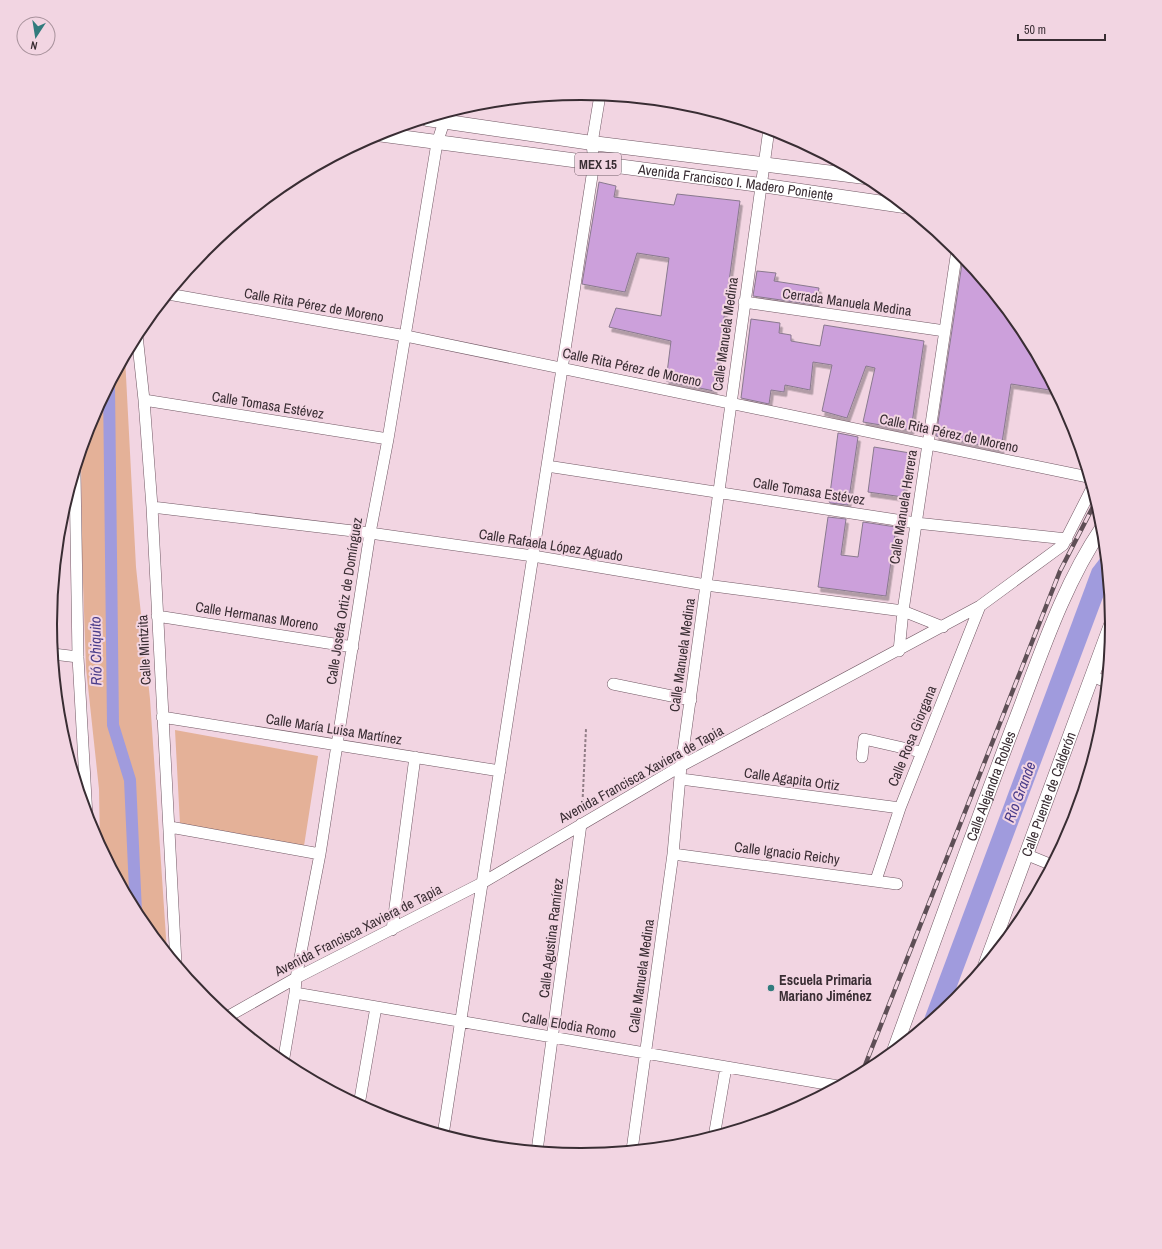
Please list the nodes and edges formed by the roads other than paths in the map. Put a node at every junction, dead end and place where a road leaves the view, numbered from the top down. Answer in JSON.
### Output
{"nodes":[{"id":1,"x":599,"y":101,"type":"edge"},
{"id":2,"x":446,"y":117,"type":"edge"},
{"id":3,"x":448,"y":117,"type":"edge"},
{"id":4,"x":768,"y":135,"type":"edge"},
{"id":5,"x":391,"y":136,"type":"edge"},
{"id":6,"x":437,"y":143,"type":"junction"},
{"id":7,"x":592,"y":143,"type":"junction"},
{"id":8,"x":594,"y":163,"type":"junction"},
{"id":9,"x":764,"y":163,"type":"junction"},
{"id":10,"x":849,"y":175,"type":"edge"},
{"id":11,"x":760,"y":185,"type":"junction"},
{"id":12,"x":894,"y":204,"type":"edge"},
{"id":13,"x":956,"y":258,"type":"edge"},
{"id":14,"x":174,"y":295,"type":"edge"},
{"id":15,"x":744,"y":302,"type":"junction"},
{"id":16,"x":945,"y":331,"type":"junction"},
{"id":17,"x":406,"y":336,"type":"junction"},
{"id":18,"x":138,"y":344,"type":"edge"},
{"id":19,"x":562,"y":368,"type":"junction"},
{"id":20,"x":144,"y":400,"type":"junction"},
{"id":21,"x":731,"y":403,"type":"junction"},
{"id":22,"x":388,"y":439,"type":"junction"},
{"id":23,"x":928,"y":443,"type":"junction"},
{"id":24,"x":547,"y":466,"type":"junction"},
{"id":25,"x":1083,"y":476,"type":"edge"},
{"id":26,"x":75,"y":488,"type":"edge"},
{"id":27,"x":719,"y":493,"type":"junction"},
{"id":28,"x":1088,"y":495,"type":"edge"},
{"id":29,"x":152,"y":507,"type":"junction"},
{"id":30,"x":916,"y":523,"type":"junction"},
{"id":31,"x":370,"y":533,"type":"junction"},
{"id":32,"x":1097,"y":535,"type":"edge"},
{"id":33,"x":1065,"y":542,"type":"junction"},
{"id":34,"x":533,"y":556,"type":"junction"},
{"id":35,"x":706,"y":585,"type":"junction"},
{"id":36,"x":980,"y":606,"type":"junction"},
{"id":37,"x":903,"y":611,"type":"junction"},
{"id":38,"x":157,"y":616,"type":"junction"},
{"id":39,"x":943,"y":627,"type":"junction"},
{"id":40,"x":1104,"y":642,"type":"edge"},
{"id":41,"x":353,"y":647,"type":"junction"},
{"id":42,"x":899,"y":651,"type":"junction"},
{"id":43,"x":58,"y":655,"type":"edge"},
{"id":44,"x":78,"y":657,"type":"junction"},
{"id":45,"x":1092,"y":676,"type":"junction"},
{"id":46,"x":1102,"y":680,"type":"edge"},
{"id":47,"x":613,"y":684,"type":"dead end"},
{"id":48,"x":691,"y":700,"type":"junction"},
{"id":49,"x":162,"y":717,"type":"junction"},
{"id":50,"x":336,"y":746,"type":"junction"},
{"id":51,"x":922,"y":752,"type":"junction"},
{"id":52,"x":415,"y":757,"type":"junction"},
{"id":53,"x":862,"y":757,"type":"dead end"},
{"id":54,"x":681,"y":766,"type":"junction"},
{"id":55,"x":500,"y":771,"type":"junction"},
{"id":56,"x":681,"y":779,"type":"junction"},
{"id":57,"x":86,"y":795,"type":"edge"},
{"id":58,"x":900,"y":808,"type":"junction"},
{"id":59,"x":581,"y":824,"type":"junction"},
{"id":60,"x":170,"y":826,"type":"junction"},
{"id":61,"x":320,"y":854,"type":"junction"},
{"id":62,"x":673,"y":854,"type":"junction"},
{"id":63,"x":1025,"y":854,"type":"junction"},
{"id":64,"x":1047,"y":863,"type":"edge"},
{"id":65,"x":876,"y":880,"type":"junction"},
{"id":66,"x":482,"y":883,"type":"junction"},
{"id":67,"x":897,"y":884,"type":"dead end"},
{"id":68,"x":392,"y":930,"type":"junction"},
{"id":69,"x":990,"y":951,"type":"edge"},
{"id":70,"x":176,"y":956,"type":"edge"},
{"id":71,"x":296,"y":978,"type":"junction"},
{"id":72,"x":295,"y":993,"type":"junction"},
{"id":73,"x":376,"y":1007,"type":"junction"},
{"id":74,"x":232,"y":1015,"type":"edge"},
{"id":75,"x":461,"y":1022,"type":"junction"},
{"id":76,"x":553,"y":1037,"type":"junction"},
{"id":77,"x":897,"y":1042,"type":"edge"},
{"id":78,"x":646,"y":1053,"type":"junction"},
{"id":79,"x":284,"y":1056,"type":"edge"},
{"id":80,"x":726,"y":1067,"type":"junction"},
{"id":81,"x":830,"y":1085,"type":"edge"},
{"id":82,"x":360,"y":1099,"type":"edge"},
{"id":83,"x":444,"y":1131,"type":"edge"},
{"id":84,"x":715,"y":1131,"type":"edge"},
{"id":85,"x":633,"y":1145,"type":"edge"},
{"id":86,"x":538,"y":1146,"type":"edge"}],
"edges":[{"from":1,"to":7,"type":"street"},
{"from":2,"to":6,"type":"street","name":"Calle Josefa Ortiz de Domínguez"},
{"from":3,"to":7,"type":"main road","name":"Avenida Francisco I. Madero Poniente","number":"MEX 15"},
{"from":4,"to":9,"type":"street","name":"Calle Manuela Medina"},
{"from":5,"to":6,"type":"main road","name":"Avenida Francisco I. Madero Poniente","number":"MEX 15"},
{"from":6,"to":8,"type":"main road","name":"Avenida Francisco I. Madero Poniente","number":"MEX 15"},
{"from":6,"to":17,"type":"street","name":"Calle Josefa Ortiz de Domínguez"},
{"from":7,"to":8,"type":"street"},
{"from":7,"to":9,"type":"main road","name":"Avenida Francisco I. Madero Poniente","number":"MEX 15"},
{"from":8,"to":11,"type":"main road","name":"Avenida Francisco I. Madero Poniente","number":"MEX 15"},
{"from":8,"to":19,"type":"street"},
{"from":9,"to":10,"type":"main road","name":"Avenida Francisco I. Madero Poniente","number":"MEX 15"},
{"from":9,"to":11,"type":"street","name":"Calle Manuela Medina"},
{"from":11,"to":12,"type":"main road","name":"Avenida Francisco I. Madero Poniente","number":"MEX 15"},
{"from":11,"to":15,"type":"street","name":"Calle Manuela Medina"},
{"from":13,"to":16,"type":"street","name":"Calle Manuela Herrera"},
{"from":14,"to":17,"type":"street","name":"Calle Rita Pérez de Moreno"},
{"from":15,"to":16,"type":"street","name":"Cerrada Manuela Medina"},
{"from":15,"to":21,"type":"street","name":"Calle Manuela Medina"},
{"from":16,"to":23,"type":"street","name":"Calle Manuela Herrera"},
{"from":17,"to":19,"type":"street","name":"Calle Rita Pérez de Moreno"},
{"from":17,"to":22,"type":"street","name":"Calle Josefa Ortiz de Domínguez"},
{"from":18,"to":20,"type":"street","name":"Calle Mintzita"},
{"from":19,"to":21,"type":"street","name":"Calle Rita Pérez de Moreno"},
{"from":19,"to":24,"type":"street"},
{"from":20,"to":22,"type":"street","name":"Calle Tomasa Estévez"},
{"from":20,"to":29,"type":"street","name":"Calle Mintzita"},
{"from":21,"to":23,"type":"street","name":"Calle Rita Pérez de Moreno"},
{"from":21,"to":27,"type":"street","name":"Calle Manuela Medina"},
{"from":22,"to":31,"type":"street","name":"Calle Josefa Ortiz de Domínguez"},
{"from":23,"to":25,"type":"street","name":"Calle Rita Pérez de Moreno"},
{"from":23,"to":30,"type":"street","name":"Calle Manuela Herrera"},
{"from":24,"to":27,"type":"street","name":"Calle Tomasa Estévez"},
{"from":24,"to":34,"type":"street"},
{"from":26,"to":44,"type":"street"},
{"from":27,"to":30,"type":"street","name":"Calle Tomasa Estévez"},
{"from":27,"to":35,"type":"street","name":"Calle Manuela Medina"},
{"from":28,"to":33,"type":"street"},
{"from":29,"to":31,"type":"street","name":"Calle Rafaela López Aguado"},
{"from":29,"to":38,"type":"street","name":"Calle Mintzita"},
{"from":30,"to":33,"type":"street","name":"Calle Tomasa Estévez"},
{"from":30,"to":37,"type":"street","name":"Calle Manuela Herrera"},
{"from":31,"to":34,"type":"street","name":"Calle Rafaela López Aguado"},
{"from":31,"to":41,"type":"street","name":"Calle Josefa Ortiz de Domínguez"},
{"from":32,"to":77,"type":"main road","name":"Calle Alejandra Robles"},
{"from":33,"to":36,"type":"street","name":"Avenida Francisca Xaviera de Tapia"},
{"from":34,"to":35,"type":"street","name":"Calle Rafaela López Aguado"},
{"from":34,"to":55,"type":"street"},
{"from":35,"to":37,"type":"street","name":"Calle Rafaela López Aguado"},
{"from":35,"to":48,"type":"street","name":"Calle Manuela Medina"},
{"from":36,"to":39,"type":"street","name":"Avenida Francisca Xaviera de Tapia"},
{"from":36,"to":51,"type":"street","name":"Calle Rosa Giorgana"},
{"from":37,"to":39,"type":"street","name":"Calle Rafaela López Aguado"},
{"from":37,"to":42,"type":"street","name":"Calle Manuela Herrera"},
{"from":38,"to":41,"type":"street","name":"Calle Hermanas Moreno"},
{"from":38,"to":49,"type":"street","name":"Calle Mintzita"},
{"from":39,"to":42,"type":"street","name":"Avenida Francisca Xaviera de Tapia"},
{"from":40,"to":45,"type":"main road","name":"Calle Puente de Calderón"},
{"from":41,"to":50,"type":"street","name":"Calle Josefa Ortiz de Domínguez"},
{"from":42,"to":54,"type":"street","name":"Avenida Francisca Xaviera de Tapia"},
{"from":43,"to":44,"type":"street"},
{"from":44,"to":57,"type":"street"},
{"from":45,"to":46,"type":"street"},
{"from":45,"to":63,"type":"main road","name":"Calle Puente de Calderón"},
{"from":47,"to":48,"type":"street"},
{"from":48,"to":54,"type":"street","name":"Calle Manuela Medina"},
{"from":49,"to":50,"type":"street","name":"Calle María Luisa Martínez"},
{"from":49,"to":60,"type":"street","name":"Calle Mintzita"},
{"from":50,"to":52,"type":"street","name":"Calle María Luisa Martínez"},
{"from":50,"to":61,"type":"street","name":"Calle Josefa Ortiz de Domínguez"},
{"from":51,"to":53,"type":"street"},
{"from":51,"to":58,"type":"street","name":"Calle Rosa Giorgana"},
{"from":52,"to":55,"type":"street","name":"Calle María Luisa Martínez"},
{"from":52,"to":68,"type":"street"},
{"from":54,"to":56,"type":"street","name":"Calle Manuela Medina"},
{"from":54,"to":59,"type":"street","name":"Avenida Francisca Xaviera de Tapia"},
{"from":55,"to":66,"type":"street"},
{"from":56,"to":58,"type":"street","name":"Calle Agapita Ortiz"},
{"from":56,"to":62,"type":"street","name":"Calle Manuela Medina"},
{"from":58,"to":65,"type":"street","name":"Calle Rosa Giorgana"},
{"from":59,"to":66,"type":"street","name":"Avenida Francisca Xaviera de Tapia"},
{"from":59,"to":76,"type":"street","name":"Calle Agustina Ramírez"},
{"from":60,"to":61,"type":"street"},
{"from":60,"to":70,"type":"street","name":"Calle Mintzita"},
{"from":61,"to":71,"type":"street","name":"Calle Josefa Ortiz de Domínguez"},
{"from":62,"to":65,"type":"street","name":"Calle Ignacio Reichy"},
{"from":62,"to":78,"type":"street","name":"Calle Manuela Medina"},
{"from":63,"to":64,"type":"street"},
{"from":63,"to":69,"type":"main road","name":"Calle Puente de Calderón"},
{"from":65,"to":67,"type":"street","name":"Calle Ignacio Reichy"},
{"from":66,"to":68,"type":"street","name":"Avenida Francisca Xaviera de Tapia"},
{"from":66,"to":75,"type":"street"},
{"from":68,"to":71,"type":"street","name":"Avenida Francisca Xaviera de Tapia"},
{"from":71,"to":72,"type":"street","name":"Calle Josefa Ortiz de Domínguez"},
{"from":71,"to":74,"type":"street","name":"Avenida Francisca Xaviera de Tapia"},
{"from":72,"to":73,"type":"street","name":"Calle Elodia Romo"},
{"from":72,"to":79,"type":"street","name":"Calle Josefa Ortiz de Domínguez"},
{"from":73,"to":75,"type":"street","name":"Calle Elodia Romo"},
{"from":73,"to":82,"type":"street"},
{"from":75,"to":76,"type":"street","name":"Calle Elodia Romo"},
{"from":75,"to":83,"type":"street"},
{"from":76,"to":78,"type":"street","name":"Calle Elodia Romo"},
{"from":76,"to":86,"type":"street","name":"Calle Agustina Ramírez"},
{"from":78,"to":80,"type":"street","name":"Calle Elodia Romo"},
{"from":78,"to":85,"type":"street","name":"Calle Manuela Medina"},
{"from":80,"to":81,"type":"street","name":"Calle Elodia Romo"},
{"from":80,"to":84,"type":"street"}]}
